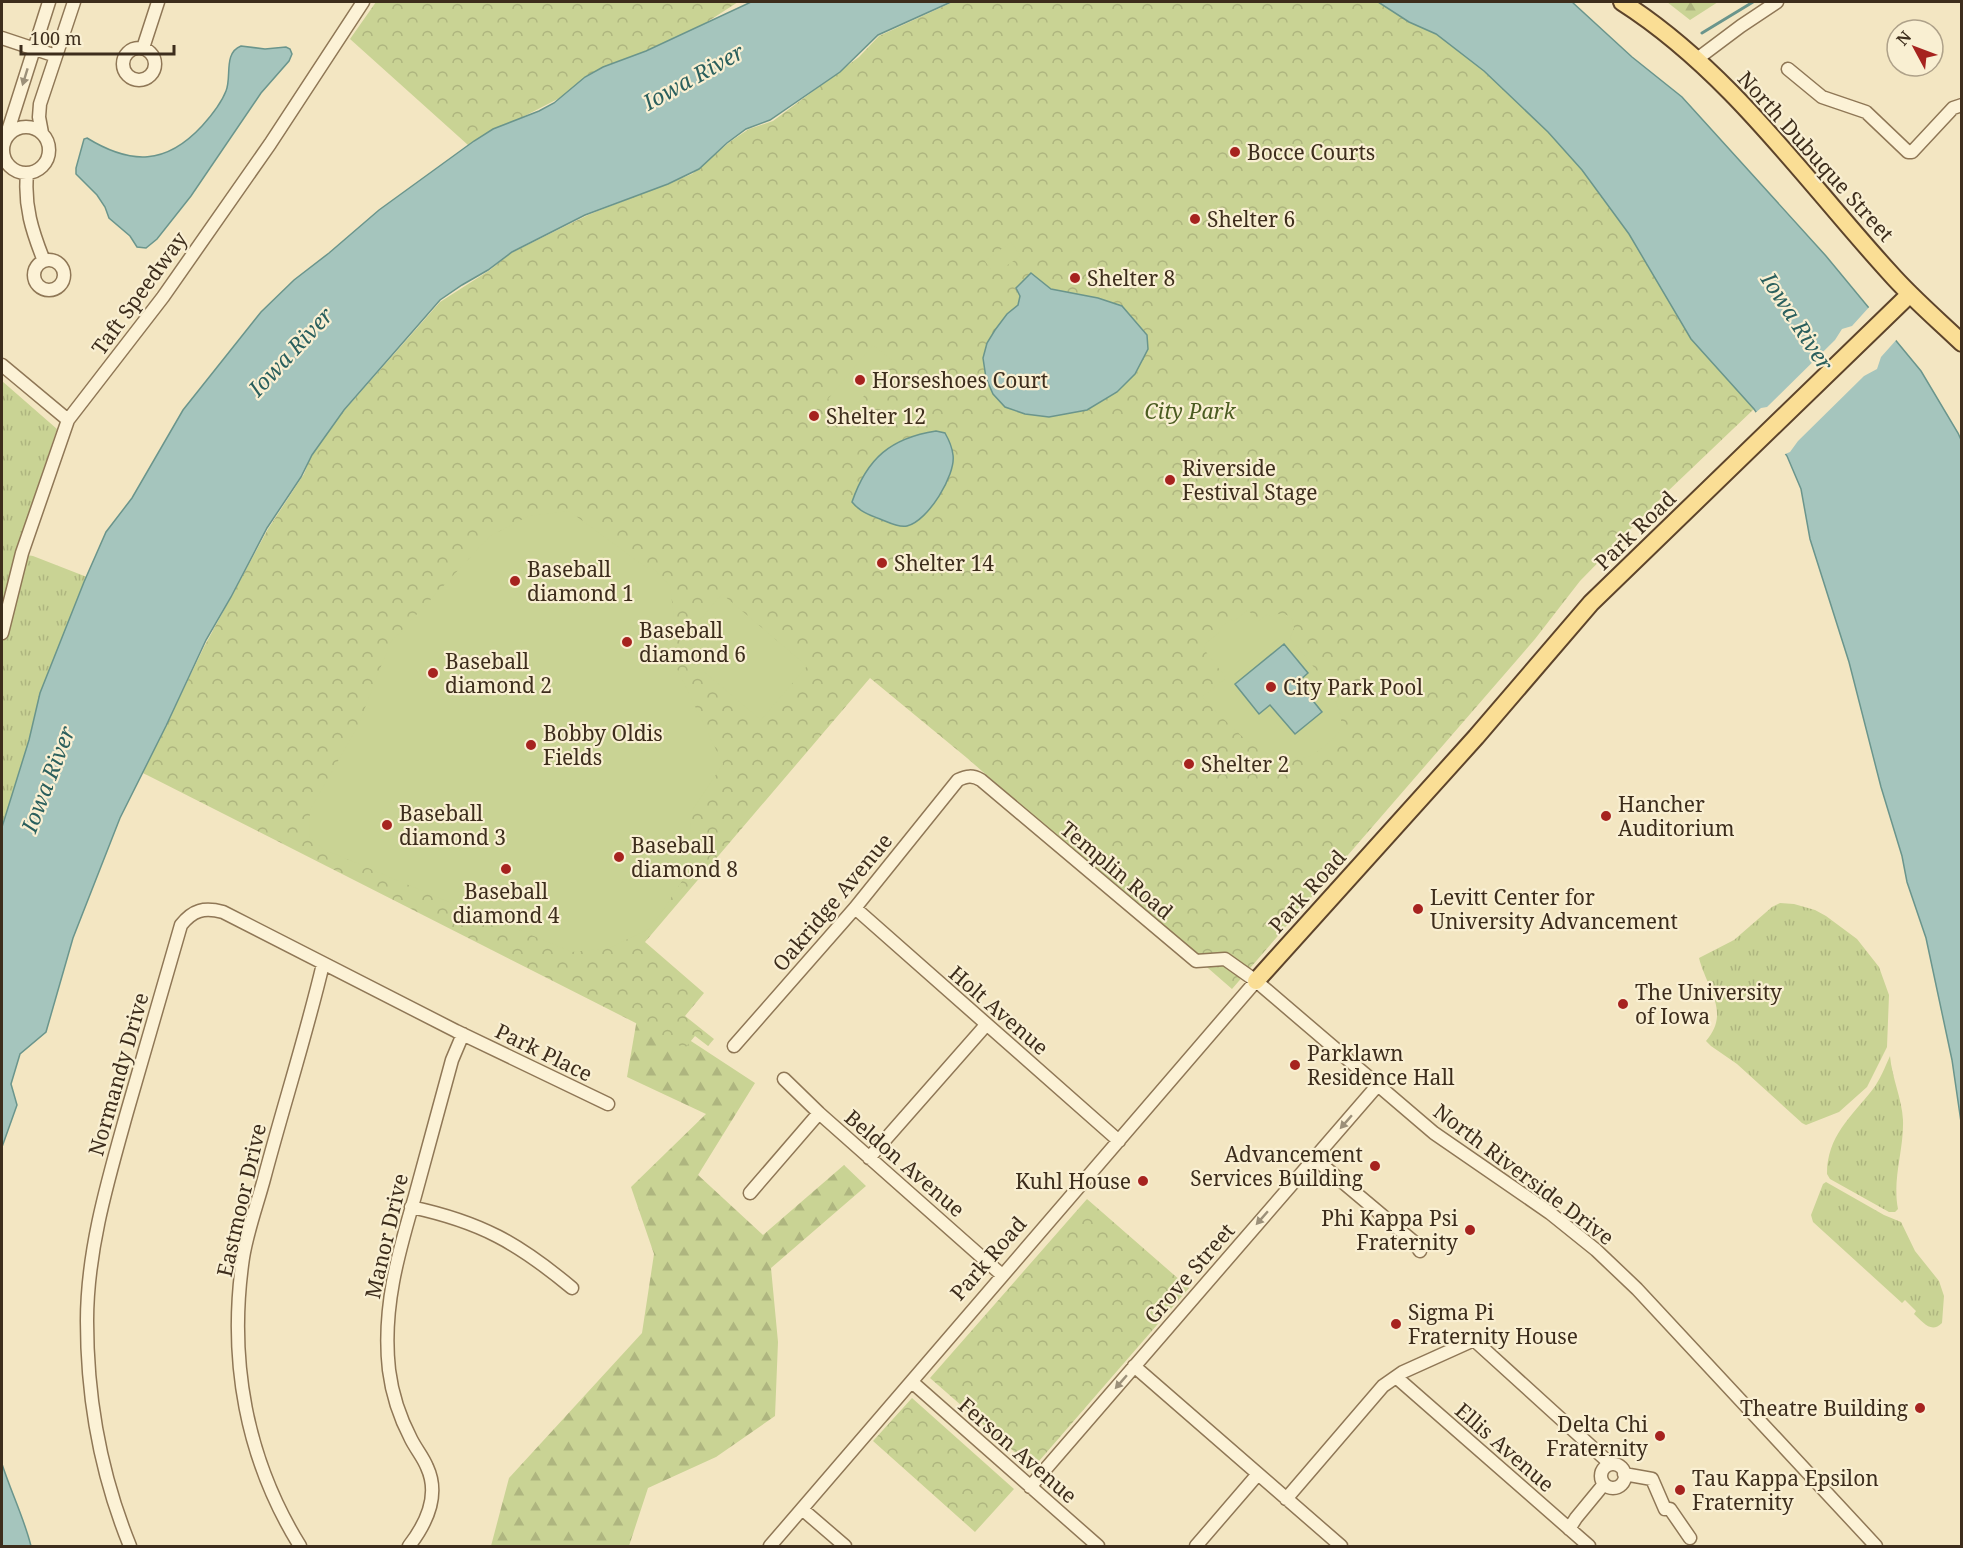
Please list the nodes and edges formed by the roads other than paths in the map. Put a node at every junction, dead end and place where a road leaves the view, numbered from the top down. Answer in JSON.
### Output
{"nodes":[{"id":1,"x":49,"y":2,"type":"edge"},
{"id":2,"x":74,"y":2,"type":"edge"},
{"id":3,"x":158,"y":2,"type":"edge"},
{"id":4,"x":363,"y":2,"type":"edge"},
{"id":5,"x":1777,"y":2,"type":"edge"},
{"id":6,"x":1625,"y":3,"type":"edge"},
{"id":7,"x":2,"y":38,"type":"edge"},
{"id":8,"x":34,"y":48,"type":"junction"},
{"id":9,"x":143,"y":48,"type":"dead end"},
{"id":10,"x":56,"y":56,"type":"junction"},
{"id":11,"x":1697,"y":59,"type":"junction"},
{"id":12,"x":1788,"y":69,"type":"dead end"},
{"id":13,"x":1960,"y":105,"type":"edge"},
{"id":14,"x":42,"y":133,"type":"junction"},
{"id":15,"x":6,"y":137,"type":"junction"},
{"id":16,"x":2,"y":156,"type":"edge"},
{"id":17,"x":27,"y":174,"type":"junction"},
{"id":18,"x":44,"y":261,"type":"dead end"},
{"id":19,"x":1910,"y":294,"type":"junction"},
{"id":20,"x":1962,"y":343,"type":"edge"},
{"id":21,"x":2,"y":365,"type":"edge"},
{"id":22,"x":68,"y":420,"type":"junction"},
{"id":23,"x":2,"y":633,"type":"edge"},
{"id":24,"x":958,"y":780,"type":"joint"},
{"id":25,"x":855,"y":908,"type":"junction"},
{"id":26,"x":323,"y":964,"type":"junction"},
{"id":27,"x":1256,"y":981,"type":"junction"},
{"id":28,"x":986,"y":1025,"type":"junction"},
{"id":29,"x":463,"y":1034,"type":"junction"},
{"id":30,"x":734,"y":1046,"type":"dead end"},
{"id":31,"x":784,"y":1079,"type":"dead end"},
{"id":32,"x":1377,"y":1086,"type":"junction"},
{"id":33,"x":608,"y":1104,"type":"dead end"},
{"id":34,"x":819,"y":1113,"type":"junction"},
{"id":35,"x":1119,"y":1140,"type":"junction"},
{"id":36,"x":869,"y":1158,"type":"junction"},
{"id":37,"x":1314,"y":1158,"type":"junction"},
{"id":38,"x":750,"y":1193,"type":"dead end"},
{"id":39,"x":411,"y":1207,"type":"junction"},
{"id":40,"x":1420,"y":1251,"type":"dead end"},
{"id":41,"x":1002,"y":1275,"type":"junction"},
{"id":42,"x":572,"y":1288,"type":"dead end"},
{"id":43,"x":1134,"y":1366,"type":"junction"},
{"id":44,"x":1396,"y":1377,"type":"junction"},
{"id":45,"x":912,"y":1382,"type":"junction"},
{"id":46,"x":1608,"y":1465,"type":"junction"},
{"id":47,"x":1258,"y":1474,"type":"junction"},
{"id":48,"x":1624,"y":1474,"type":"junction"},
{"id":49,"x":1604,"y":1484,"type":"junction"},
{"id":50,"x":1030,"y":1487,"type":"junction"},
{"id":51,"x":1287,"y":1499,"type":"junction"},
{"id":52,"x":802,"y":1509,"type":"junction"},
{"id":53,"x":1569,"y":1529,"type":"junction"},
{"id":54,"x":1690,"y":1538,"type":"dead end"},
{"id":55,"x":130,"y":1546,"type":"edge"},
{"id":56,"x":300,"y":1546,"type":"edge"},
{"id":57,"x":409,"y":1546,"type":"edge"},
{"id":58,"x":770,"y":1546,"type":"edge"},
{"id":59,"x":845,"y":1546,"type":"edge"},
{"id":60,"x":1098,"y":1546,"type":"edge"},
{"id":61,"x":1196,"y":1546,"type":"edge"},
{"id":62,"x":1341,"y":1546,"type":"edge"},
{"id":63,"x":1589,"y":1546,"type":"edge"},
{"id":64,"x":1876,"y":1546,"type":"edge"}],
"edges":[{"from":1,"to":8,"type":"street"},
{"from":2,"to":10,"type":"street"},
{"from":3,"to":9,"type":"street"},
{"from":4,"to":22,"type":"street","name":"Taft Speedway"},
{"from":5,"to":11,"type":"street"},
{"from":6,"to":11,"type":"main road","name":"North Dubuque Street"},
{"from":7,"to":8,"type":"street"},
{"from":8,"to":10,"type":"street"},
{"from":8,"to":15,"type":"street","one_way":true},
{"from":10,"to":14,"type":"street"},
{"from":11,"to":19,"type":"main road","name":"North Dubuque Street"},
{"from":12,"to":13,"type":"street"},
{"from":14,"to":15,"type":"street"},
{"from":14,"to":17,"type":"street"},
{"from":15,"to":16,"type":"street"},
{"from":16,"to":17,"type":"street"},
{"from":17,"to":18,"type":"street"},
{"from":19,"to":20,"type":"main road","name":"North Dubuque Street"},
{"from":19,"to":27,"type":"main road","name":"Park Road"},
{"from":21,"to":22,"type":"street"},
{"from":22,"to":23,"type":"street","name":"Taft Speedway"},
{"from":24,"to":25,"type":"street","name":"Oakridge Avenue"},
{"from":24,"to":27,"type":"street","name":"Templin Road"},
{"from":25,"to":28,"type":"street","name":"Holt Avenue"},
{"from":25,"to":30,"type":"street","name":"Oakridge Avenue"},
{"from":26,"to":29,"type":"street","name":"Normandy Drive"},
{"from":26,"to":55,"type":"street","name":"Normandy Drive"},
{"from":26,"to":56,"type":"street","name":"Eastmoor Drive"},
{"from":27,"to":32,"type":"street","name":"North Riverside Drive"},
{"from":27,"to":35,"type":"street","name":"Park Road"},
{"from":28,"to":35,"type":"street","name":"Holt Avenue"},
{"from":28,"to":36,"type":"street"},
{"from":29,"to":33,"type":"street","name":"Park Place"},
{"from":29,"to":39,"type":"street","name":"Manor Drive"},
{"from":31,"to":34,"type":"street","name":"Beldon Avenue"},
{"from":32,"to":37,"type":"street","name":"Grove Street","one_way":true},
{"from":32,"to":64,"type":"street","name":"North Riverside Drive"},
{"from":34,"to":36,"type":"street","name":"Beldon Avenue"},
{"from":34,"to":38,"type":"street"},
{"from":35,"to":41,"type":"street","name":"Park Road"},
{"from":36,"to":41,"type":"street","name":"Beldon Avenue"},
{"from":37,"to":40,"type":"street"},
{"from":37,"to":43,"type":"street","name":"Grove Street","one_way":true},
{"from":39,"to":42,"type":"street"},
{"from":39,"to":57,"type":"street","name":"Manor Drive"},
{"from":41,"to":45,"type":"street","name":"Park Road"},
{"from":43,"to":47,"type":"street"},
{"from":43,"to":50,"type":"street","name":"Grove Street","one_way":true},
{"from":44,"to":46,"type":"street"},
{"from":44,"to":51,"type":"street"},
{"from":44,"to":53,"type":"street","name":"Ellis Avenue"},
{"from":45,"to":50,"type":"street","name":"Ferson Avenue"},
{"from":45,"to":52,"type":"street","name":"Park Road"},
{"from":46,"to":48,"type":"street"},
{"from":46,"to":49,"type":"street"},
{"from":47,"to":51,"type":"street"},
{"from":47,"to":61,"type":"street"},
{"from":48,"to":49,"type":"street"},
{"from":48,"to":54,"type":"street"},
{"from":49,"to":53,"type":"street"},
{"from":50,"to":60,"type":"street","name":"Ferson Avenue"},
{"from":51,"to":62,"type":"street"},
{"from":52,"to":58,"type":"street","name":"Park Road"},
{"from":52,"to":59,"type":"street"},
{"from":53,"to":63,"type":"street","name":"Ellis Avenue"}]}
